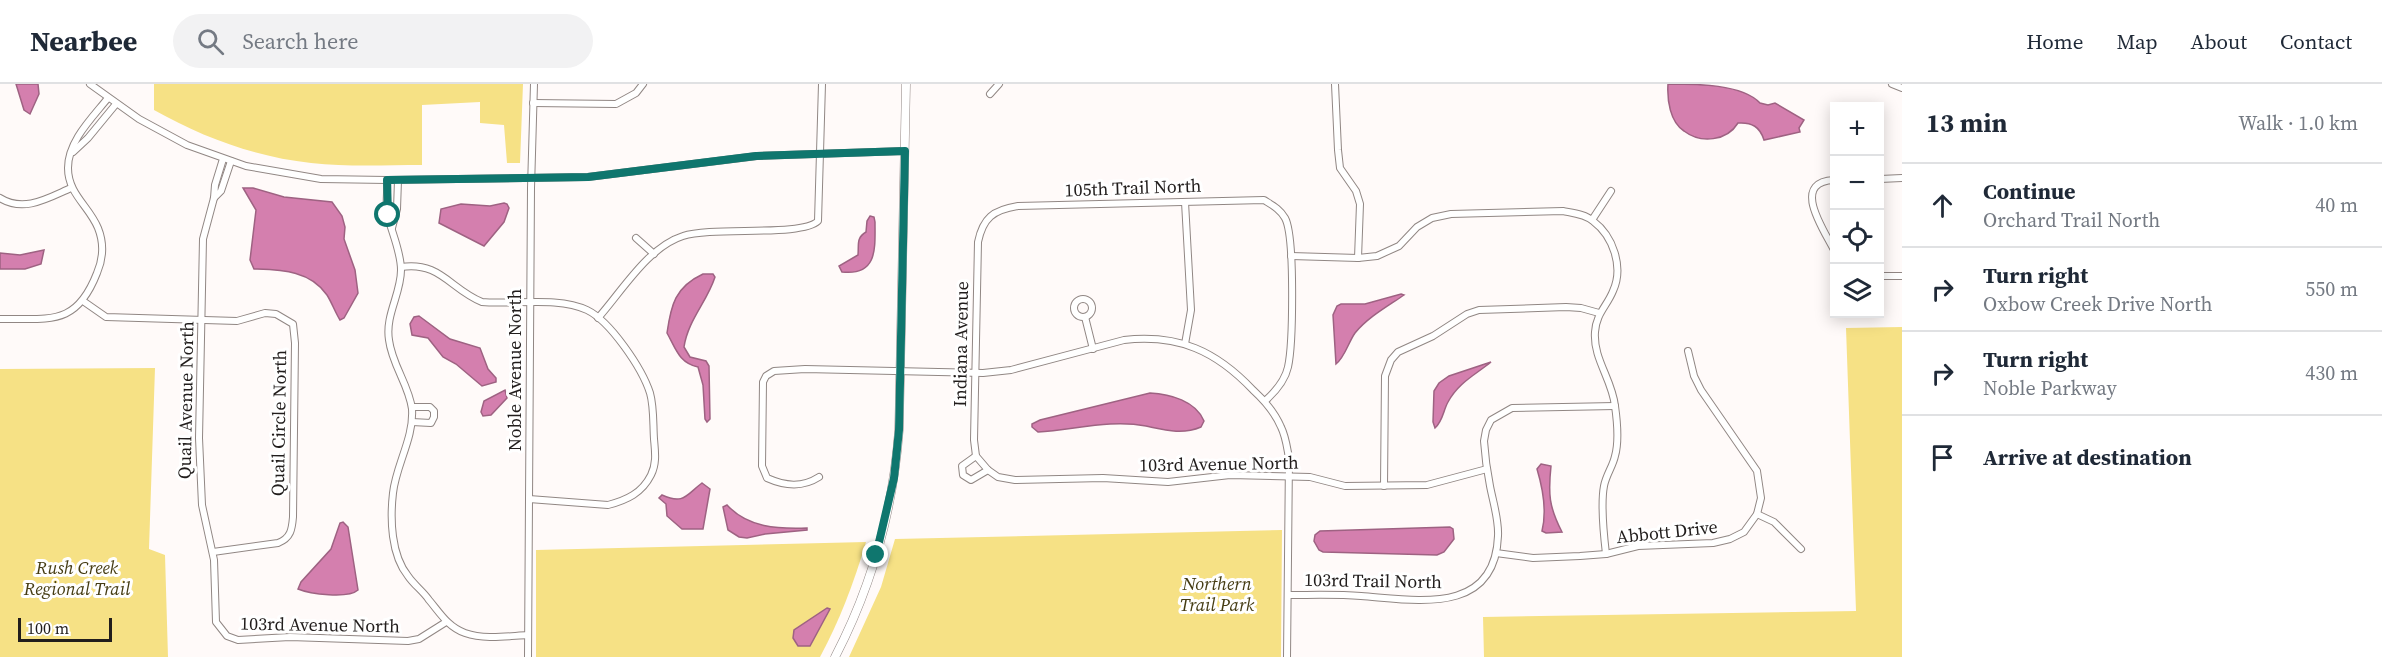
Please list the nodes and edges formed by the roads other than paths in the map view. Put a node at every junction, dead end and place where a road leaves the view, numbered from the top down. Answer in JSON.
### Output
{"nodes":[{"id":1,"x":90,"y":84,"type":"edge"},
{"id":2,"x":534,"y":84,"type":"edge"},
{"id":3,"x":644,"y":84,"type":"edge"},
{"id":4,"x":822,"y":84,"type":"edge"},
{"id":5,"x":906,"y":84,"type":"edge"},
{"id":6,"x":999,"y":84,"type":"edge"},
{"id":7,"x":1335,"y":84,"type":"edge"},
{"id":8,"x":1892,"y":84,"type":"edge"},
{"id":9,"x":1902,"y":88,"type":"edge"},
{"id":10,"x":990,"y":94,"type":"dead end"},
{"id":11,"x":108,"y":98,"type":"junction"},
{"id":12,"x":533,"y":103,"type":"junction"},
{"id":13,"x":116,"y":104,"type":"junction"},
{"id":14,"x":905,"y":151,"type":"junction"},
{"id":15,"x":72,"y":153,"type":"junction"},
{"id":16,"x":819,"y":153,"type":"junction"},
{"id":17,"x":223,"y":159,"type":"junction"},
{"id":18,"x":231,"y":161,"type":"junction"},
{"id":19,"x":531,"y":178,"type":"junction"},
{"id":20,"x":1902,"y":178,"type":"edge"},
{"id":21,"x":1884,"y":179,"type":"edge"},
{"id":22,"x":387,"y":180,"type":"junction"},
{"id":23,"x":398,"y":180,"type":"junction"},
{"id":24,"x":1830,"y":181,"type":"edge"},
{"id":25,"x":71,"y":188,"type":"junction"},
{"id":26,"x":1611,"y":191,"type":"dead end"},
{"id":27,"x":0,"y":198,"type":"edge"},
{"id":28,"x":214,"y":198,"type":"junction"},
{"id":29,"x":1185,"y":202,"type":"junction"},
{"id":30,"x":988,"y":218,"type":"joint"},
{"id":31,"x":1593,"y":220,"type":"junction"},
{"id":32,"x":392,"y":228,"type":"junction"},
{"id":33,"x":636,"y":238,"type":"dead end"},
{"id":34,"x":1830,"y":242,"type":"edge"},
{"id":35,"x":654,"y":254,"type":"junction"},
{"id":36,"x":1291,"y":256,"type":"junction"},
{"id":37,"x":1358,"y":258,"type":"junction"},
{"id":38,"x":401,"y":267,"type":"junction"},
{"id":39,"x":1884,"y":276,"type":"edge"},
{"id":40,"x":1902,"y":276,"type":"edge"},
{"id":41,"x":83,"y":301,"type":"junction"},
{"id":42,"x":531,"y":303,"type":"junction"},
{"id":43,"x":1599,"y":314,"type":"junction"},
{"id":44,"x":1085,"y":317,"type":"dead end"},
{"id":45,"x":598,"y":318,"type":"junction"},
{"id":46,"x":0,"y":319,"type":"edge"},
{"id":47,"x":202,"y":321,"type":"junction"},
{"id":48,"x":1185,"y":344,"type":"junction"},
{"id":49,"x":1093,"y":349,"type":"junction"},
{"id":50,"x":1688,"y":351,"type":"dead end"},
{"id":51,"x":900,"y":371,"type":"junction"},
{"id":52,"x":975,"y":372,"type":"junction"},
{"id":53,"x":1264,"y":401,"type":"junction"},
{"id":54,"x":1615,"y":406,"type":"junction"},
{"id":55,"x":412,"y":407,"type":"junction"},
{"id":56,"x":411,"y":422,"type":"junction"},
{"id":57,"x":976,"y":456,"type":"junction"},
{"id":58,"x":1486,"y":469,"type":"junction"},
{"id":59,"x":988,"y":470,"type":"junction"},
{"id":60,"x":819,"y":477,"type":"dead end"},
{"id":61,"x":1289,"y":477,"type":"junction"},
{"id":62,"x":1384,"y":486,"type":"junction"},
{"id":63,"x":529,"y":499,"type":"junction"},
{"id":64,"x":1757,"y":514,"type":"junction"},
{"id":65,"x":1801,"y":549,"type":"dead end"},
{"id":66,"x":213,"y":552,"type":"junction"},
{"id":67,"x":1496,"y":553,"type":"junction"},
{"id":68,"x":1606,"y":554,"type":"junction"},
{"id":69,"x":1288,"y":595,"type":"junction"},
{"id":70,"x":214,"y":602,"type":"joint"},
{"id":71,"x":446,"y":622,"type":"junction"},
{"id":72,"x":528,"y":635,"type":"junction"},
{"id":73,"x":528,"y":657,"type":"edge"},
{"id":74,"x":835,"y":657,"type":"edge"},
{"id":75,"x":1287,"y":657,"type":"edge"}],
"edges":[{"from":1,"to":11,"type":"street"},
{"from":2,"to":12,"type":"street","name":"Noble Avenue North"},
{"from":3,"to":12,"type":"street"},
{"from":4,"to":16,"type":"street"},
{"from":5,"to":14,"type":"main road"},
{"from":6,"to":10,"type":"street"},
{"from":7,"to":37,"type":"street"},
{"from":8,"to":9,"type":"street"},
{"from":11,"to":13,"type":"street"},
{"from":11,"to":15,"type":"street"},
{"from":12,"to":19,"type":"street","name":"Noble Avenue North"},
{"from":13,"to":15,"type":"street"},
{"from":13,"to":17,"type":"street"},
{"from":14,"to":16,"type":"street"},
{"from":14,"to":51,"type":"main road"},
{"from":15,"to":25,"type":"street"},
{"from":16,"to":19,"type":"street"},
{"from":16,"to":35,"type":"street"},
{"from":17,"to":18,"type":"street"},
{"from":17,"to":28,"type":"street","name":"Quail Avenue North"},
{"from":18,"to":22,"type":"street"},
{"from":18,"to":28,"type":"street","name":"Quail Avenue North"},
{"from":19,"to":23,"type":"street"},
{"from":19,"to":42,"type":"street","name":"Noble Avenue North"},
{"from":20,"to":21,"type":"street"},
{"from":22,"to":23,"type":"street"},
{"from":22,"to":32,"type":"street"},
{"from":23,"to":32,"type":"street"},
{"from":24,"to":34,"type":"street"},
{"from":25,"to":27,"type":"street"},
{"from":25,"to":41,"type":"street"},
{"from":26,"to":31,"type":"street"},
{"from":28,"to":47,"type":"street","name":"Quail Avenue North"},
{"from":29,"to":30,"type":"street","name":"105th Trail North"},
{"from":29,"to":36,"type":"street","name":"105th Trail North"},
{"from":29,"to":48,"type":"street"},
{"from":30,"to":52,"type":"street","name":"Indiana Avenue"},
{"from":31,"to":37,"type":"street"},
{"from":31,"to":43,"type":"street"},
{"from":32,"to":38,"type":"street"},
{"from":33,"to":35,"type":"street"},
{"from":35,"to":45,"type":"street"},
{"from":36,"to":37,"type":"street"},
{"from":36,"to":53,"type":"street"},
{"from":38,"to":42,"type":"street"},
{"from":38,"to":55,"type":"street"},
{"from":39,"to":40,"type":"street"},
{"from":41,"to":46,"type":"street"},
{"from":41,"to":47,"type":"street"},
{"from":42,"to":45,"type":"street"},
{"from":42,"to":63,"type":"street","name":"Noble Avenue North"},
{"from":43,"to":54,"type":"street"},
{"from":43,"to":62,"type":"street"},
{"from":44,"to":49,"type":"street"},
{"from":45,"to":63,"type":"street"},
{"from":47,"to":66,"type":"street","name":"Quail Avenue North"},
{"from":47,"to":66,"type":"street","name":"Quail Circle North"},
{"from":48,"to":49,"type":"street"},
{"from":48,"to":53,"type":"street"},
{"from":49,"to":52,"type":"street"},
{"from":50,"to":64,"type":"street"},
{"from":51,"to":52,"type":"street"},
{"from":51,"to":60,"type":"street"},
{"from":51,"to":74,"type":"main road"},
{"from":52,"to":57,"type":"street","name":"Indiana Avenue"},
{"from":53,"to":61,"type":"street"},
{"from":54,"to":58,"type":"street","name":"103rd Trail North"},
{"from":54,"to":68,"type":"street"},
{"from":55,"to":56,"type":"street"},
{"from":55,"to":56,"type":"street"},
{"from":56,"to":71,"type":"street"},
{"from":57,"to":59,"type":"street"},
{"from":57,"to":59,"type":"street"},
{"from":58,"to":62,"type":"street","name":"103rd Avenue North"},
{"from":58,"to":67,"type":"street","name":"103rd Trail North"},
{"from":59,"to":61,"type":"street","name":"103rd Avenue North"},
{"from":61,"to":62,"type":"street","name":"103rd Avenue North"},
{"from":61,"to":69,"type":"street"},
{"from":63,"to":72,"type":"street","name":"Noble Avenue North"},
{"from":64,"to":65,"type":"street"},
{"from":64,"to":68,"type":"street","name":"Abbott Drive"},
{"from":66,"to":70,"type":"street","name":"Quail Avenue North"},
{"from":67,"to":68,"type":"street","name":"Abbott Drive"},
{"from":67,"to":69,"type":"street","name":"103rd Trail North"},
{"from":69,"to":75,"type":"street"},
{"from":70,"to":71,"type":"street","name":"103rd Avenue North"},
{"from":71,"to":72,"type":"street"},
{"from":72,"to":73,"type":"street","name":"Noble Avenue North"}]}
